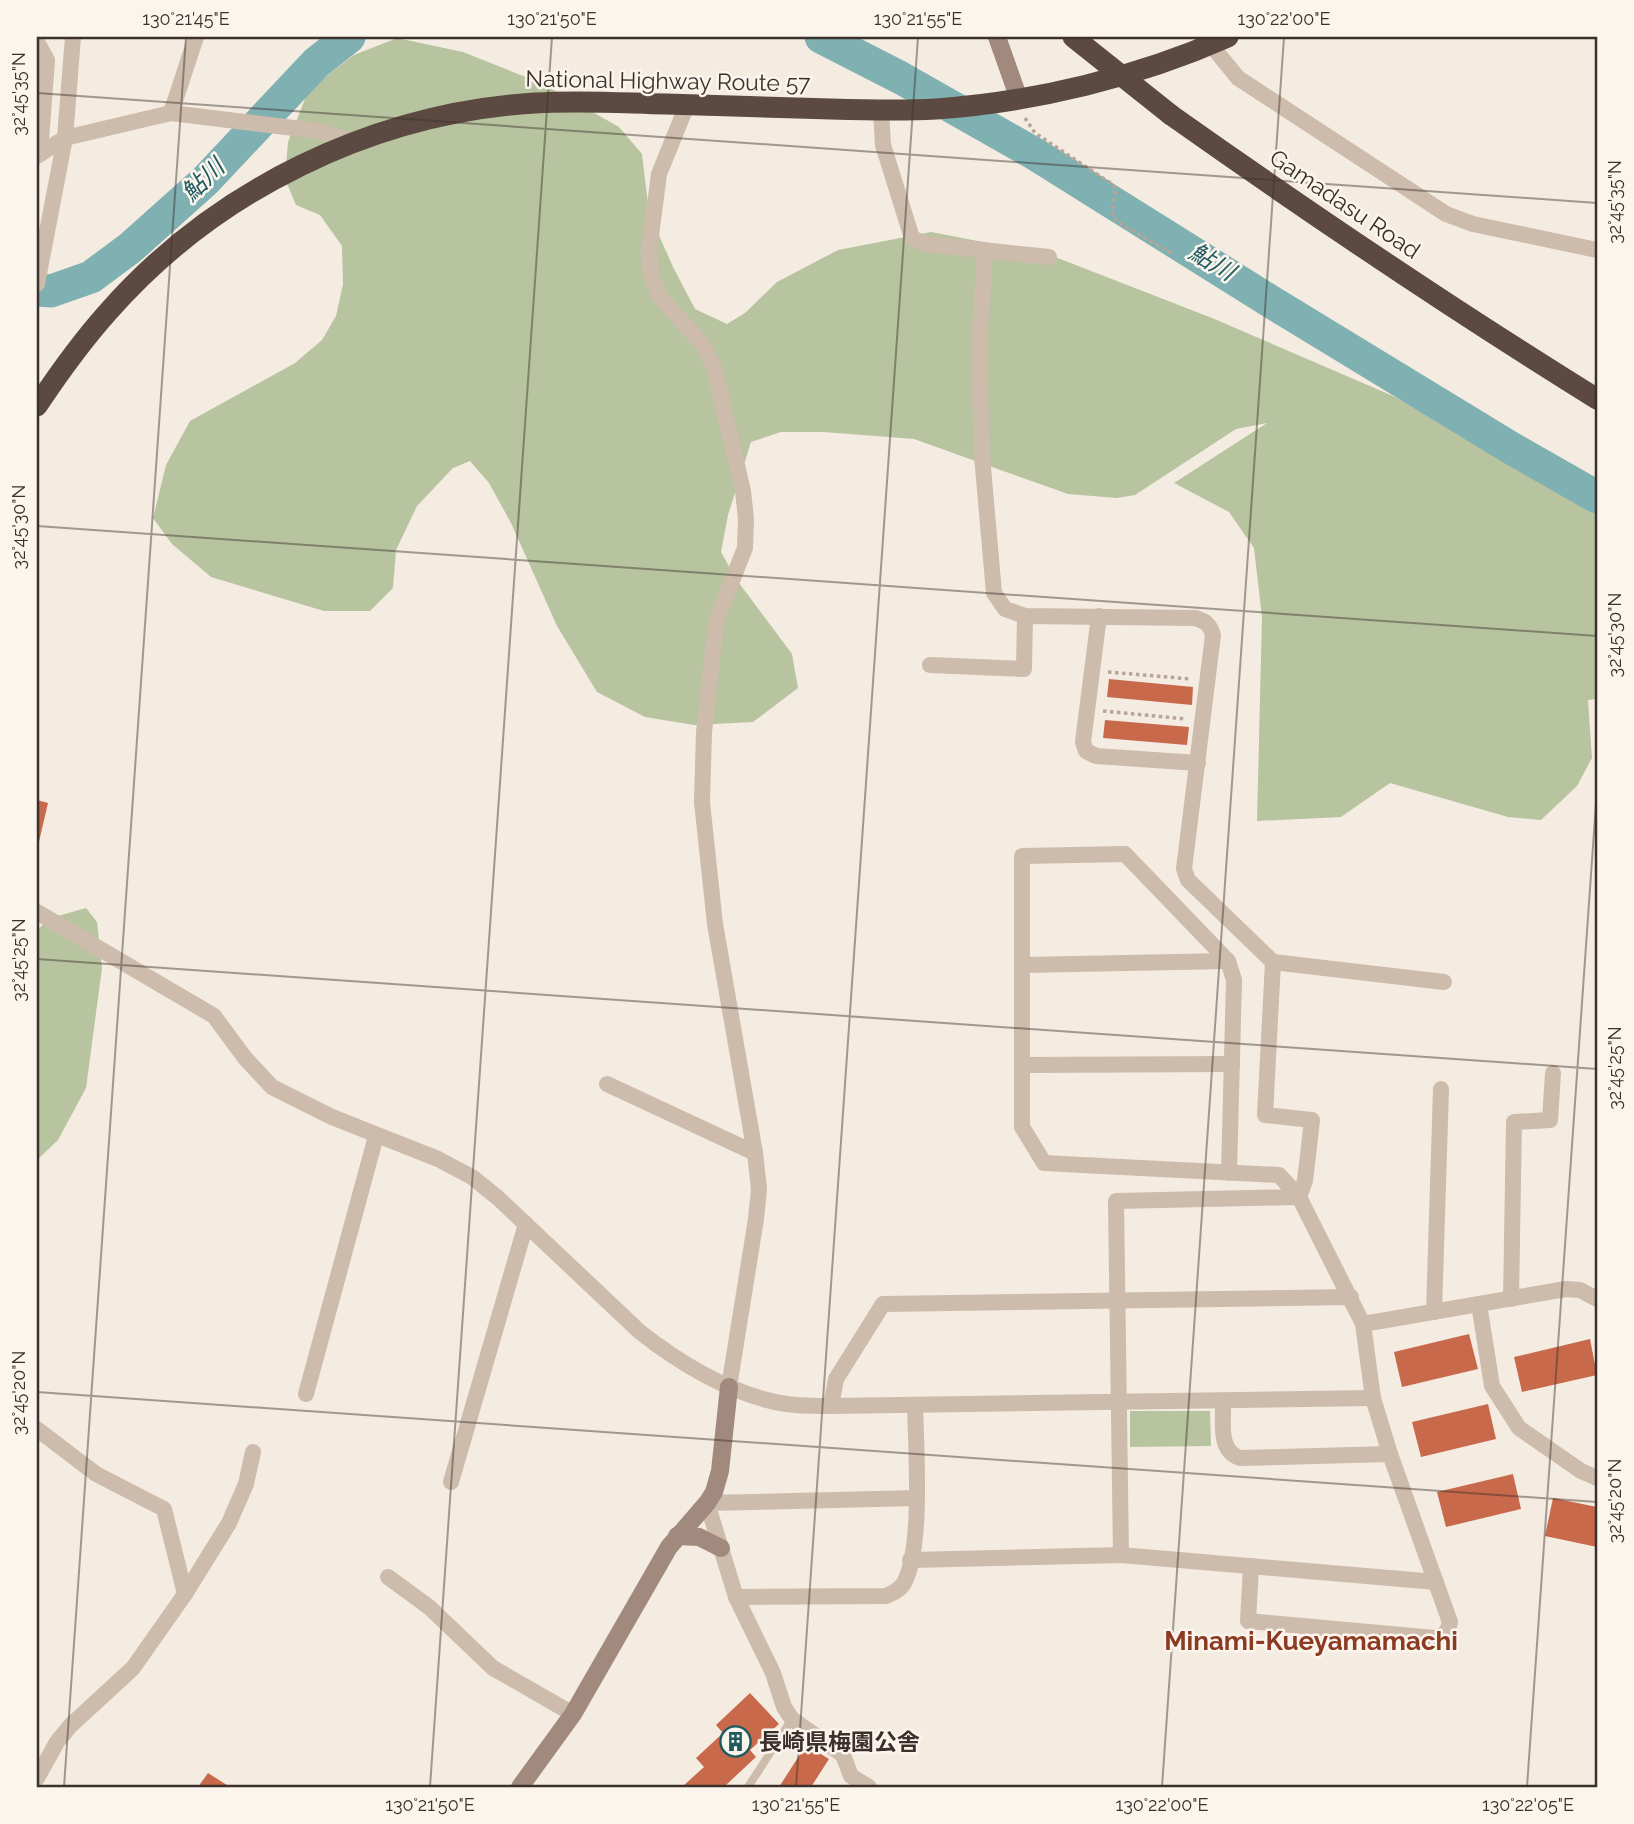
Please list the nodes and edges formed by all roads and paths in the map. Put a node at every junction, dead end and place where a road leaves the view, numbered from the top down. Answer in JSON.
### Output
{"nodes":[{"id":1,"x":73,"y":37,"type":"edge"},
{"id":2,"x":196,"y":37,"type":"edge"},
{"id":3,"x":997,"y":37,"type":"edge"},
{"id":4,"x":1073,"y":37,"type":"edge"},
{"id":5,"x":1219,"y":41,"type":"edge"},
{"id":6,"x":37,"y":42,"type":"edge"},
{"id":7,"x":1019,"y":99,"type":"junction"},
{"id":8,"x":687,"y":105,"type":"junction"},
{"id":9,"x":881,"y":110,"type":"junction"},
{"id":10,"x":171,"y":113,"type":"junction"},
{"id":11,"x":65,"y":138,"type":"junction"},
{"id":12,"x":354,"y":142,"type":"junction"},
{"id":13,"x":38,"y":155,"type":"edge"},
{"id":14,"x":985,"y":250,"type":"junction"},
{"id":15,"x":1597,"y":250,"type":"edge"},
{"id":16,"x":1173,"y":254,"type":"dead end"},
{"id":17,"x":1049,"y":257,"type":"dead end"},
{"id":18,"x":38,"y":278,"type":"edge"},
{"id":19,"x":1597,"y":399,"type":"edge"},
{"id":20,"x":37,"y":406,"type":"edge"},
{"id":21,"x":1025,"y":615,"type":"junction"},
{"id":22,"x":1099,"y":616,"type":"junction"},
{"id":23,"x":930,"y":665,"type":"dead end"},
{"id":24,"x":1092,"y":671,"type":"junction"},
{"id":25,"x":1208,"y":681,"type":"junction"},
{"id":26,"x":1087,"y":710,"type":"junction"},
{"id":27,"x":1203,"y":720,"type":"junction"},
{"id":28,"x":1198,"y":763,"type":"junction"},
{"id":29,"x":37,"y":912,"type":"edge"},
{"id":30,"x":1228,"y":961,"type":"junction"},
{"id":31,"x":1273,"y":962,"type":"junction"},
{"id":32,"x":1023,"y":965,"type":"junction"},
{"id":33,"x":1444,"y":982,"type":"dead end"},
{"id":34,"x":1232,"y":1064,"type":"junction"},
{"id":35,"x":1023,"y":1065,"type":"junction"},
{"id":36,"x":1553,"y":1073,"type":"dead end"},
{"id":37,"x":607,"y":1084,"type":"dead end"},
{"id":38,"x":1441,"y":1089,"type":"dead end"},
{"id":39,"x":376,"y":1136,"type":"junction"},
{"id":40,"x":755,"y":1153,"type":"junction"},
{"id":41,"x":1229,"y":1173,"type":"junction"},
{"id":42,"x":1299,"y":1197,"type":"junction"},
{"id":43,"x":526,"y":1224,"type":"junction"},
{"id":44,"x":1351,"y":1297,"type":"junction"},
{"id":45,"x":1511,"y":1299,"type":"junction"},
{"id":46,"x":1597,"y":1299,"type":"edge"},
{"id":47,"x":1117,"y":1300,"type":"junction"},
{"id":48,"x":1479,"y":1304,"type":"junction"},
{"id":49,"x":1434,"y":1312,"type":"junction"},
{"id":50,"x":1363,"y":1324,"type":"junction"},
{"id":51,"x":729,"y":1387,"type":"junction"},
{"id":52,"x":306,"y":1394,"type":"dead end"},
{"id":53,"x":1373,"y":1398,"type":"junction"},
{"id":54,"x":1223,"y":1401,"type":"junction"},
{"id":55,"x":1119,"y":1403,"type":"junction"},
{"id":56,"x":915,"y":1405,"type":"junction"},
{"id":57,"x":831,"y":1406,"type":"junction"},
{"id":58,"x":37,"y":1429,"type":"edge"},
{"id":59,"x":253,"y":1452,"type":"dead end"},
{"id":60,"x":1390,"y":1454,"type":"junction"},
{"id":61,"x":1597,"y":1478,"type":"edge"},
{"id":62,"x":451,"y":1482,"type":"dead end"},
{"id":63,"x":916,"y":1498,"type":"junction"},
{"id":64,"x":706,"y":1503,"type":"junction"},
{"id":65,"x":677,"y":1536,"type":"junction"},
{"id":66,"x":720,"y":1548,"type":"junction"},
{"id":67,"x":1121,"y":1555,"type":"junction"},
{"id":68,"x":910,"y":1560,"type":"junction"},
{"id":69,"x":1251,"y":1566,"type":"junction"},
{"id":70,"x":388,"y":1577,"type":"dead end"},
{"id":71,"x":1436,"y":1582,"type":"junction"},
{"id":72,"x":185,"y":1594,"type":"junction"},
{"id":73,"x":736,"y":1597,"type":"junction"},
{"id":74,"x":573,"y":1714,"type":"junction"},
{"id":75,"x":792,"y":1719,"type":"junction"},
{"id":76,"x":37,"y":1778,"type":"edge"},
{"id":77,"x":846,"y":1781,"type":"edge"},
{"id":78,"x":520,"y":1787,"type":"edge"},
{"id":79,"x":748,"y":1787,"type":"edge"},
{"id":80,"x":869,"y":1787,"type":"edge"}],
"edges":[{"from":1,"to":11,"type":"street"},
{"from":2,"to":10,"type":"street"},
{"from":3,"to":7,"type":"street"},
{"from":4,"to":19,"type":"highway","name":"Gamadasu Road","bridge":true},
{"from":5,"to":7,"type":"highway","name":"National Highway Route 57"},
{"from":5,"to":15,"type":"street"},
{"from":6,"to":13,"type":"street"},
{"from":7,"to":9,"type":"highway","name":"National Highway Route 57"},
{"from":7,"to":16,"type":"path"},
{"from":8,"to":9,"type":"highway","name":"National Highway Route 57"},
{"from":8,"to":12,"type":"highway","name":"National Highway Route 57"},
{"from":8,"to":40,"type":"street"},
{"from":9,"to":14,"type":"street"},
{"from":10,"to":11,"type":"street"},
{"from":10,"to":12,"type":"street"},
{"from":11,"to":13,"type":"street"},
{"from":11,"to":18,"type":"street"},
{"from":12,"to":20,"type":"highway","name":"National Highway Route 57"},
{"from":14,"to":17,"type":"street"},
{"from":14,"to":21,"type":"street"},
{"from":21,"to":22,"type":"street"},
{"from":21,"to":23,"type":"street"},
{"from":22,"to":24,"type":"street"},
{"from":22,"to":25,"type":"street"},
{"from":24,"to":25,"type":"path"},
{"from":24,"to":26,"type":"street"},
{"from":25,"to":27,"type":"street"},
{"from":26,"to":27,"type":"path"},
{"from":26,"to":28,"type":"street"},
{"from":27,"to":28,"type":"street"},
{"from":28,"to":31,"type":"street"},
{"from":29,"to":39,"type":"street"},
{"from":30,"to":32,"type":"street"},
{"from":30,"to":32,"type":"street"},
{"from":30,"to":34,"type":"street"},
{"from":31,"to":33,"type":"street"},
{"from":31,"to":42,"type":"street"},
{"from":32,"to":35,"type":"street"},
{"from":34,"to":35,"type":"street"},
{"from":34,"to":41,"type":"street"},
{"from":35,"to":41,"type":"street"},
{"from":36,"to":45,"type":"street"},
{"from":37,"to":40,"type":"street"},
{"from":38,"to":49,"type":"street"},
{"from":39,"to":43,"type":"street"},
{"from":39,"to":52,"type":"street"},
{"from":40,"to":51,"type":"street"},
{"from":41,"to":42,"type":"street"},
{"from":42,"to":44,"type":"street"},
{"from":42,"to":47,"type":"street"},
{"from":43,"to":51,"type":"street"},
{"from":43,"to":62,"type":"street"},
{"from":44,"to":47,"type":"street"},
{"from":44,"to":50,"type":"street"},
{"from":45,"to":46,"type":"street"},
{"from":45,"to":48,"type":"street"},
{"from":47,"to":55,"type":"street"},
{"from":47,"to":57,"type":"street"},
{"from":48,"to":49,"type":"street"},
{"from":48,"to":61,"type":"street"},
{"from":49,"to":50,"type":"street"},
{"from":50,"to":53,"type":"street"},
{"from":51,"to":57,"type":"street"},
{"from":51,"to":64,"type":"street"},
{"from":53,"to":54,"type":"street"},
{"from":53,"to":60,"type":"street"},
{"from":54,"to":55,"type":"street"},
{"from":54,"to":60,"type":"street"},
{"from":55,"to":56,"type":"street"},
{"from":55,"to":67,"type":"street"},
{"from":56,"to":57,"type":"street"},
{"from":56,"to":63,"type":"street"},
{"from":58,"to":72,"type":"street"},
{"from":59,"to":72,"type":"street"},
{"from":60,"to":71,"type":"street"},
{"from":63,"to":64,"type":"street"},
{"from":63,"to":68,"type":"street"},
{"from":64,"to":65,"type":"street"},
{"from":64,"to":66,"type":"street"},
{"from":65,"to":66,"type":"street"},
{"from":65,"to":74,"type":"street"},
{"from":66,"to":73,"type":"street"},
{"from":67,"to":68,"type":"street"},
{"from":67,"to":69,"type":"street"},
{"from":68,"to":73,"type":"street"},
{"from":69,"to":71,"type":"street"},
{"from":69,"to":71,"type":"street"},
{"from":70,"to":74,"type":"street"},
{"from":72,"to":76,"type":"street"},
{"from":73,"to":75,"type":"street"},
{"from":74,"to":78,"type":"street"},
{"from":75,"to":77,"type":"street"},
{"from":75,"to":79,"type":"lane"},
{"from":77,"to":80,"type":"street"}]}
